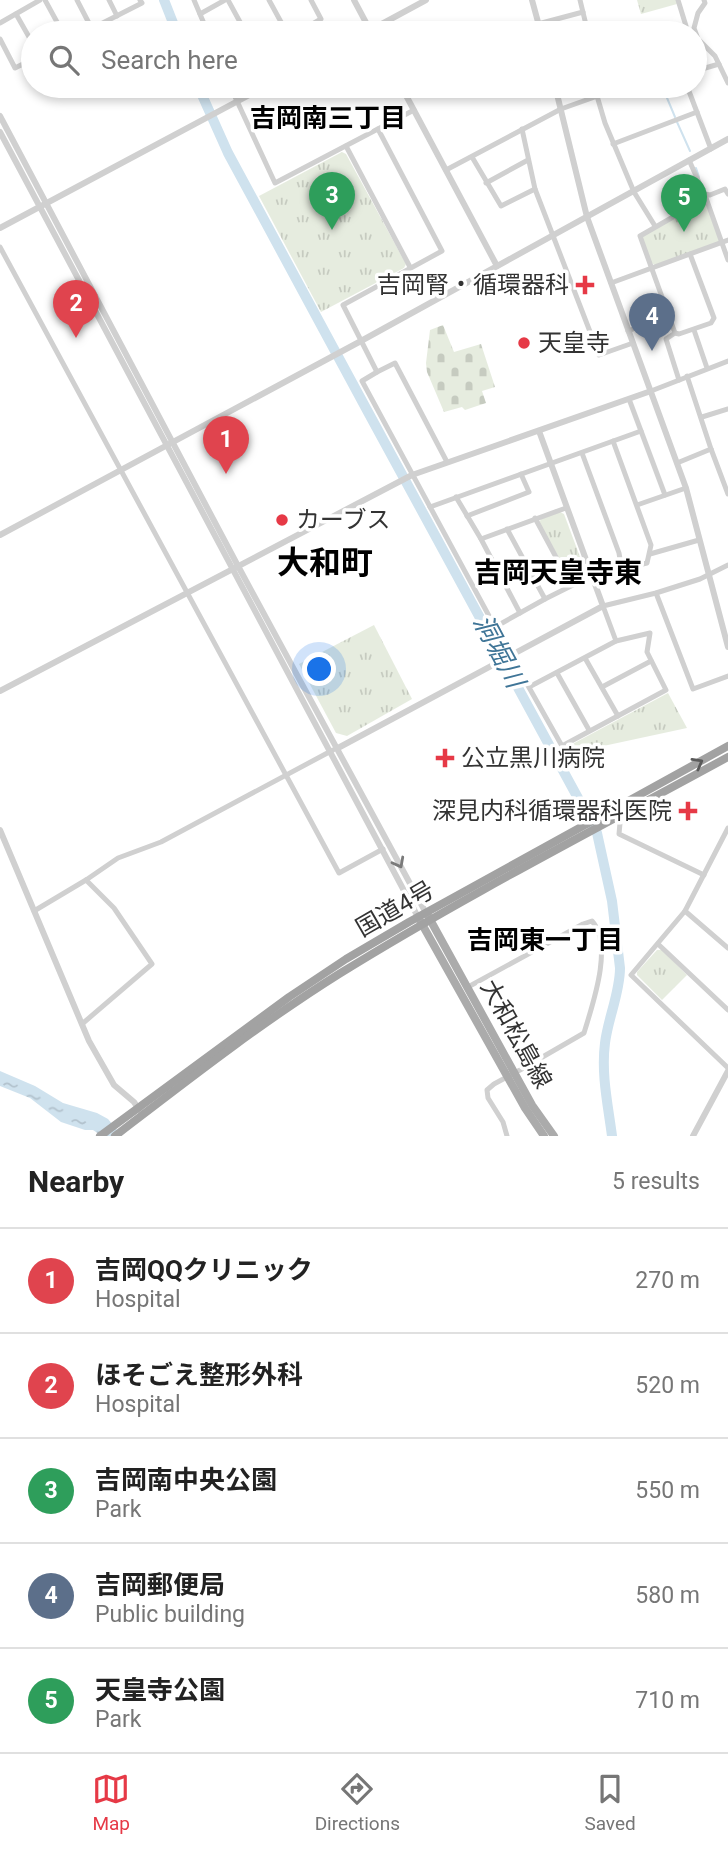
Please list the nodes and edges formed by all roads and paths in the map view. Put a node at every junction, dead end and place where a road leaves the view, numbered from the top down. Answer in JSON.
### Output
{"nodes":[{"id":1,"x":42,"y":0,"type":"edge"},
{"id":2,"x":77,"y":0,"type":"edge"},
{"id":3,"x":109,"y":0,"type":"edge"},
{"id":4,"x":140,"y":0,"type":"edge"},
{"id":5,"x":194,"y":0,"type":"edge"},
{"id":6,"x":227,"y":0,"type":"edge"},
{"id":7,"x":269,"y":0,"type":"edge"},
{"id":8,"x":311,"y":0,"type":"edge"},
{"id":9,"x":354,"y":0,"type":"edge"},
{"id":10,"x":426,"y":0,"type":"edge"},
{"id":11,"x":532,"y":0,"type":"edge"},
{"id":12,"x":580,"y":0,"type":"edge"},
{"id":13,"x":678,"y":0,"type":"edge"},
{"id":14,"x":704,"y":0,"type":"edge"},
{"id":15,"x":583,"y":12,"type":"junction"},
{"id":16,"x":16,"y":14,"type":"junction"},
{"id":17,"x":200,"y":14,"type":"junction"},
{"id":18,"x":117,"y":16,"type":"junction"},
{"id":19,"x":55,"y":21,"type":"edge"},
{"id":20,"x":88,"y":21,"type":"edge"},
{"id":21,"x":107,"y":21,"type":"edge"},
{"id":22,"x":203,"y":21,"type":"edge"},
{"id":23,"x":239,"y":21,"type":"edge"},
{"id":24,"x":280,"y":21,"type":"edge"},
{"id":25,"x":318,"y":21,"type":"edge"},
{"id":26,"x":364,"y":21,"type":"edge"},
{"id":27,"x":389,"y":21,"type":"edge"},
{"id":28,"x":537,"y":21,"type":"edge"},
{"id":29,"x":549,"y":21,"type":"edge"},
{"id":30,"x":585,"y":21,"type":"edge"},
{"id":31,"x":684,"y":21,"type":"edge"},
{"id":32,"x":696,"y":21,"type":"edge"},
{"id":33,"x":0,"y":23,"type":"edge"},
{"id":34,"x":21,"y":23,"type":"edge"},
{"id":35,"x":0,"y":38,"type":"edge"},
{"id":36,"x":707,"y":48,"type":"edge"},
{"id":37,"x":719,"y":64,"type":"junction"},
{"id":38,"x":21,"y":65,"type":"edge"},
{"id":39,"x":707,"y":68,"type":"edge"},
{"id":40,"x":728,"y":83,"type":"edge"},
{"id":41,"x":236,"y":98,"type":"edge"},
{"id":42,"x":243,"y":98,"type":"edge"},
{"id":43,"x":408,"y":98,"type":"edge"},
{"id":44,"x":558,"y":98,"type":"edge"},
{"id":45,"x":591,"y":98,"type":"edge"},
{"id":46,"x":601,"y":98,"type":"edge"},
{"id":47,"x":692,"y":98,"type":"edge"},
{"id":48,"x":237,"y":101,"type":"junction"},
{"id":49,"x":561,"y":108,"type":"junction"},
{"id":50,"x":414,"y":110,"type":"junction"},
{"id":51,"x":697,"y":111,"type":"junction"},
{"id":52,"x":0,"y":116,"type":"edge"},
{"id":53,"x":378,"y":129,"type":"junction"},
{"id":54,"x":522,"y":129,"type":"junction"},
{"id":55,"x":0,"y":132,"type":"edge"},
{"id":56,"x":728,"y":139,"type":"edge"},
{"id":57,"x":614,"y":144,"type":"junction"},
{"id":58,"x":346,"y":146,"type":"junction"},
{"id":59,"x":711,"y":149,"type":"junction"},
{"id":60,"x":472,"y":157,"type":"junction"},
{"id":61,"x":528,"y":160,"type":"junction"},
{"id":62,"x":689,"y":160,"type":"junction"},
{"id":63,"x":446,"y":170,"type":"junction"},
{"id":64,"x":486,"y":183,"type":"junction"},
{"id":65,"x":536,"y":189,"type":"junction"},
{"id":66,"x":634,"y":192,"type":"junction"},
{"id":67,"x":728,"y":194,"type":"edge"},
{"id":68,"x":707,"y":195,"type":"junction"},
{"id":69,"x":43,"y":205,"type":"junction"},
{"id":70,"x":587,"y":217,"type":"junction"},
{"id":71,"x":655,"y":226,"type":"junction"},
{"id":72,"x":0,"y":229,"type":"edge"},
{"id":73,"x":554,"y":235,"type":"junction"},
{"id":74,"x":725,"y":241,"type":"edge"},
{"id":75,"x":0,"y":247,"type":"edge"},
{"id":76,"x":690,"y":254,"type":"junction"},
{"id":77,"x":728,"y":260,"type":"edge"},
{"id":78,"x":497,"y":266,"type":"junction"},
{"id":79,"x":410,"y":267,"type":"junction"},
{"id":80,"x":651,"y":268,"type":"junction"},
{"id":81,"x":611,"y":283,"type":"junction"},
{"id":82,"x":668,"y":315,"type":"junction"},
{"id":83,"x":694,"y":330,"type":"junction"},
{"id":84,"x":628,"y":331,"type":"junction"},
{"id":85,"x":675,"y":333,"type":"junction"},
{"id":86,"x":361,"y":341,"type":"junction"},
{"id":87,"x":633,"y":342,"type":"junction"},
{"id":88,"x":728,"y":361,"type":"edge"},
{"id":89,"x":707,"y":368,"type":"junction"},
{"id":90,"x":377,"y":372,"type":"junction"},
{"id":91,"x":687,"y":376,"type":"junction"},
{"id":92,"x":679,"y":380,"type":"junction"},
{"id":93,"x":651,"y":391,"type":"junction"},
{"id":94,"x":629,"y":399,"type":"junction"},
{"id":95,"x":728,"y":409,"type":"edge"},
{"id":96,"x":702,"y":417,"type":"junction"},
{"id":97,"x":539,"y":431,"type":"junction"},
{"id":98,"x":641,"y":431,"type":"junction"},
{"id":99,"x":613,"y":441,"type":"junction"},
{"id":100,"x":169,"y":444,"type":"junction"},
{"id":101,"x":711,"y":449,"type":"junction"},
{"id":102,"x":582,"y":453,"type":"junction"},
{"id":103,"x":447,"y":462,"type":"junction"},
{"id":104,"x":677,"y":463,"type":"junction"},
{"id":105,"x":551,"y":464,"type":"junction"},
{"id":106,"x":122,"y":470,"type":"junction"},
{"id":107,"x":521,"y":474,"type":"junction"},
{"id":108,"x":409,"y":477,"type":"junction"},
{"id":109,"x":685,"y":488,"type":"junction"},
{"id":110,"x":728,"y":494,"type":"edge"},
{"id":111,"x":665,"y":495,"type":"junction"},
{"id":112,"x":456,"y":497,"type":"junction"},
{"id":113,"x":637,"y":505,"type":"junction"},
{"id":114,"x":430,"y":507,"type":"junction"},
{"id":115,"x":566,"y":508,"type":"junction"},
{"id":116,"x":467,"y":516,"type":"junction"},
{"id":117,"x":535,"y":518,"type":"junction"},
{"id":118,"x":507,"y":529,"type":"junction"},
{"id":119,"x":0,"y":535,"type":"edge"},
{"id":120,"x":481,"y":539,"type":"junction"},
{"id":121,"x":699,"y":540,"type":"junction"},
{"id":122,"x":650,"y":554,"type":"junction"},
{"id":123,"x":728,"y":565,"type":"edge"},
{"id":124,"x":235,"y":568,"type":"junction"},
{"id":125,"x":620,"y":568,"type":"junction"},
{"id":126,"x":708,"y":575,"type":"junction"},
{"id":127,"x":592,"y":576,"type":"junction"},
{"id":128,"x":571,"y":585,"type":"junction"},
{"id":129,"x":187,"y":593,"type":"junction"},
{"id":130,"x":656,"y":593,"type":"junction"},
{"id":131,"x":545,"y":599,"type":"junction"},
{"id":132,"x":603,"y":606,"type":"junction"},
{"id":133,"x":520,"y":613,"type":"junction"},
{"id":134,"x":495,"y":627,"type":"junction"},
{"id":135,"x":616,"y":641,"type":"junction"},
{"id":136,"x":728,"y":647,"type":"edge"},
{"id":137,"x":510,"y":655,"type":"junction"},
{"id":138,"x":584,"y":658,"type":"junction"},
{"id":139,"x":651,"y":660,"type":"junction"},
{"id":140,"x":556,"y":673,"type":"junction"},
{"id":141,"x":728,"y":676,"type":"edge"},
{"id":142,"x":529,"y":687,"type":"junction"},
{"id":143,"x":602,"y":687,"type":"junction"},
{"id":144,"x":0,"y":691,"type":"edge"},
{"id":145,"x":618,"y":716,"type":"junction"},
{"id":146,"x":589,"y":730,"type":"junction"},
{"id":147,"x":728,"y":746,"type":"edge"},
{"id":148,"x":334,"y":750,"type":"junction"},
{"id":149,"x":728,"y":757,"type":"edge"},
{"id":150,"x":286,"y":775,"type":"junction"},
{"id":151,"x":617,"y":817,"type":"junction"},
{"id":152,"x":597,"y":823,"type":"junction"},
{"id":153,"x":728,"y":828,"type":"edge"},
{"id":154,"x":0,"y":830,"type":"edge"},
{"id":155,"x":383,"y":849,"type":"junction"},
{"id":156,"x":704,"y":875,"type":"junction"},
{"id":157,"x":86,"y":880,"type":"junction"},
{"id":158,"x":34,"y":911,"type":"junction"},
{"id":159,"x":685,"y":911,"type":"junction"},
{"id":160,"x":424,"y":918,"type":"junction"},
{"id":161,"x":658,"y":944,"type":"junction"},
{"id":162,"x":728,"y":948,"type":"edge"},
{"id":163,"x":468,"y":987,"type":"junction"},
{"id":164,"x":728,"y":1010,"type":"edge"},
{"id":165,"x":82,"y":1024,"type":"junction"},
{"id":166,"x":728,"y":1069,"type":"edge"},
{"id":167,"x":511,"y":1075,"type":"junction"},
{"id":168,"x":141,"y":1111,"type":"junction"},
{"id":169,"x":128,"y":1120,"type":"junction"},
{"id":170,"x":695,"y":1133,"type":"edge"},
{"id":171,"x":100,"y":1136,"type":"edge"},
{"id":172,"x":115,"y":1136,"type":"edge"},
{"id":173,"x":507,"y":1136,"type":"edge"},
{"id":174,"x":544,"y":1136,"type":"edge"},
{"id":175,"x":554,"y":1136,"type":"edge"},
{"id":176,"x":704,"y":1136,"type":"edge"}],
"edges":[{"from":1,"to":16,"type":"street"},
{"from":1,"to":19,"type":"street"},
{"from":2,"to":20,"type":"street"},
{"from":3,"to":18,"type":"street"},
{"from":4,"to":18,"type":"street"},
{"from":5,"to":17,"type":"street"},
{"from":6,"to":17,"type":"street"},
{"from":6,"to":23,"type":"street"},
{"from":7,"to":24,"type":"street"},
{"from":8,"to":25,"type":"street"},
{"from":9,"to":26,"type":"street"},
{"from":10,"to":27,"type":"street"},
{"from":11,"to":28,"type":"street"},
{"from":12,"to":15,"type":"street"},
{"from":13,"to":31,"type":"street"},
{"from":14,"to":32,"type":"street"},
{"from":15,"to":29,"type":"street"},
{"from":15,"to":30,"type":"street"},
{"from":16,"to":33,"type":"street"},
{"from":16,"to":34,"type":"street"},
{"from":17,"to":22,"type":"street"},
{"from":18,"to":21,"type":"street"},
{"from":35,"to":38,"type":"street"},
{"from":36,"to":37,"type":"street"},
{"from":37,"to":39,"type":"street"},
{"from":37,"to":40,"type":"street"},
{"from":41,"to":48,"type":"street"},
{"from":42,"to":48,"type":"street"},
{"from":43,"to":50,"type":"street"},
{"from":44,"to":49,"type":"street"},
{"from":45,"to":49,"type":"street"},
{"from":46,"to":57,"type":"street"},
{"from":47,"to":51,"type":"street"},
{"from":48,"to":58,"type":"street"},
{"from":48,"to":69,"type":"street"},
{"from":49,"to":54,"type":"street"},
{"from":49,"to":70,"type":"street"},
{"from":50,"to":53,"type":"street"},
{"from":50,"to":63,"type":"street"},
{"from":51,"to":57,"type":"street"},
{"from":51,"to":59,"type":"street"},
{"from":52,"to":69,"type":"street"},
{"from":53,"to":58,"type":"street"},
{"from":53,"to":79,"type":"street"},
{"from":54,"to":60,"type":"street"},
{"from":54,"to":61,"type":"street"},
{"from":55,"to":69,"type":"street"},
{"from":56,"to":59,"type":"street"},
{"from":57,"to":66,"type":"street"},
{"from":58,"to":79,"type":"street"},
{"from":59,"to":62,"type":"street"},
{"from":60,"to":63,"type":"street"},
{"from":60,"to":64,"type":"street"},
{"from":61,"to":64,"type":"street"},
{"from":61,"to":65,"type":"street"},
{"from":62,"to":66,"type":"street"},
{"from":62,"to":68,"type":"street"},
{"from":63,"to":78,"type":"street"},
{"from":64,"to":65,"type":"street"},
{"from":65,"to":73,"type":"street"},
{"from":66,"to":70,"type":"street"},
{"from":66,"to":71,"type":"street"},
{"from":67,"to":68,"type":"street"},
{"from":68,"to":71,"type":"street"},
{"from":68,"to":74,"type":"street"},
{"from":69,"to":72,"type":"street"},
{"from":69,"to":100,"type":"street"},
{"from":70,"to":73,"type":"street"},
{"from":70,"to":81,"type":"street"},
{"from":71,"to":80,"type":"street"},
{"from":73,"to":78,"type":"street"},
{"from":73,"to":87,"type":"street"},
{"from":74,"to":76,"type":"street"},
{"from":74,"to":77,"type":"street"},
{"from":75,"to":106,"type":"street"},
{"from":76,"to":80,"type":"street"},
{"from":76,"to":83,"type":"street"},
{"from":78,"to":86,"type":"street"},
{"from":79,"to":86,"type":"street"},
{"from":80,"to":81,"type":"street"},
{"from":80,"to":82,"type":"street"},
{"from":81,"to":84,"type":"street"},
{"from":82,"to":84,"type":"street"},
{"from":82,"to":85,"type":"street"},
{"from":83,"to":85,"type":"street"},
{"from":83,"to":89,"type":"street"},
{"from":84,"to":87,"type":"street"},
{"from":85,"to":92,"type":"street"},
{"from":86,"to":90,"type":"street"},
{"from":86,"to":100,"type":"street"},
{"from":87,"to":93,"type":"street"},
{"from":88,"to":89,"type":"street"},
{"from":89,"to":91,"type":"street"},
{"from":90,"to":103,"type":"street"},
{"from":90,"to":108,"type":"street"},
{"from":91,"to":92,"type":"street"},
{"from":91,"to":96,"type":"street"},
{"from":92,"to":93,"type":"street"},
{"from":93,"to":94,"type":"street"},
{"from":93,"to":104,"type":"street"},
{"from":94,"to":97,"type":"street"},
{"from":94,"to":98,"type":"street"},
{"from":95,"to":96,"type":"street"},
{"from":96,"to":101,"type":"street"},
{"from":97,"to":103,"type":"street"},
{"from":97,"to":105,"type":"street"},
{"from":98,"to":99,"type":"street"},
{"from":98,"to":111,"type":"street"},
{"from":99,"to":102,"type":"street"},
{"from":99,"to":113,"type":"street"},
{"from":100,"to":106,"type":"street"},
{"from":100,"to":124,"type":"street"},
{"from":101,"to":104,"type":"street"},
{"from":101,"to":110,"type":"street"},
{"from":102,"to":105,"type":"street"},
{"from":102,"to":125,"type":"street"},
{"from":103,"to":108,"type":"street"},
{"from":104,"to":109,"type":"street"},
{"from":105,"to":107,"type":"street"},
{"from":105,"to":115,"type":"street"},
{"from":106,"to":119,"type":"street"},
{"from":106,"to":129,"type":"street"},
{"from":107,"to":112,"type":"street"},
{"from":107,"to":116,"type":"street"},
{"from":108,"to":114,"type":"street"},
{"from":108,"to":124,"type":"street"},
{"from":109,"to":111,"type":"street"},
{"from":109,"to":121,"type":"street"},
{"from":111,"to":113,"type":"street"},
{"from":112,"to":114,"type":"street"},
{"from":112,"to":116,"type":"street"},
{"from":113,"to":122,"type":"street"},
{"from":114,"to":134,"type":"street"},
{"from":115,"to":117,"type":"street"},
{"from":115,"to":127,"type":"street"},
{"from":116,"to":120,"type":"street"},
{"from":117,"to":118,"type":"street"},
{"from":117,"to":128,"type":"street"},
{"from":118,"to":120,"type":"street"},
{"from":118,"to":131,"type":"street"},
{"from":120,"to":133,"type":"street"},
{"from":121,"to":122,"type":"street"},
{"from":121,"to":126,"type":"street"},
{"from":122,"to":125,"type":"street"},
{"from":123,"to":126,"type":"street"},
{"from":124,"to":129,"type":"street"},
{"from":124,"to":148,"type":"street"},
{"from":125,"to":127,"type":"street"},
{"from":126,"to":130,"type":"street"},
{"from":126,"to":136,"type":"street"},
{"from":127,"to":128,"type":"street"},
{"from":127,"to":132,"type":"street"},
{"from":128,"to":131,"type":"street"},
{"from":129,"to":144,"type":"street"},
{"from":129,"to":150,"type":"street"},
{"from":130,"to":132,"type":"street"},
{"from":130,"to":141,"type":"street"},
{"from":131,"to":133,"type":"street"},
{"from":132,"to":135,"type":"street"},
{"from":132,"to":137,"type":"street"},
{"from":133,"to":134,"type":"street"},
{"from":134,"to":137,"type":"street"},
{"from":135,"to":138,"type":"street"},
{"from":135,"to":139,"type":"street"},
{"from":137,"to":142,"type":"street"},
{"from":137,"to":148,"type":"street"},
{"from":138,"to":140,"type":"street"},
{"from":138,"to":143,"type":"street"},
{"from":139,"to":143,"type":"street"},
{"from":139,"to":145,"type":"street"},
{"from":140,"to":142,"type":"street"},
{"from":140,"to":146,"type":"street"},
{"from":142,"to":146,"type":"street"},
{"from":143,"to":145,"type":"street"},
{"from":145,"to":146,"type":"street"},
{"from":152,"to":147,"type":"highway","name":"国道4号","one_way":true},
{"from":148,"to":150,"type":"street"},
{"from":148,"to":155,"type":"street"},
{"from":148,"to":160,"type":"street","one_way":true},
{"from":149,"to":151,"type":"highway","name":"国道4号"},
{"from":150,"to":155,"type":"street"},
{"from":150,"to":157,"type":"street"},
{"from":151,"to":152,"type":"highway","name":"国道4号"},
{"from":151,"to":156,"type":"street"},
{"from":152,"to":160,"type":"highway","name":"国道4号"},
{"from":153,"to":156,"type":"street"},
{"from":154,"to":158,"type":"street"},
{"from":155,"to":160,"type":"street"},
{"from":156,"to":159,"type":"street"},
{"from":157,"to":158,"type":"street"},
{"from":157,"to":165,"type":"street"},
{"from":158,"to":165,"type":"street"},
{"from":159,"to":161,"type":"street"},
{"from":159,"to":162,"type":"street"},
{"from":160,"to":163,"type":"main road","name":"大和松島線"},
{"from":160,"to":167,"type":"main road","name":"大和松島線"},
{"from":160,"to":168,"type":"highway","name":"国道4号"},
{"from":161,"to":164,"type":"street"},
{"from":161,"to":166,"type":"street"},
{"from":163,"to":167,"type":"main road","name":"大和松島線"},
{"from":163,"to":167,"type":"street"},
{"from":165,"to":168,"type":"street"},
{"from":166,"to":170,"type":"street"},
{"from":167,"to":173,"type":"street"},
{"from":167,"to":174,"type":"main road","name":"大和松島線"},
{"from":167,"to":175,"type":"main road","name":"大和松島線"},
{"from":168,"to":169,"type":"highway","name":"国道4号"},
{"from":169,"to":171,"type":"highway","name":"国道4号"},
{"from":169,"to":172,"type":"highway","name":"国道4号"},
{"from":170,"to":176,"type":"street"}]}
